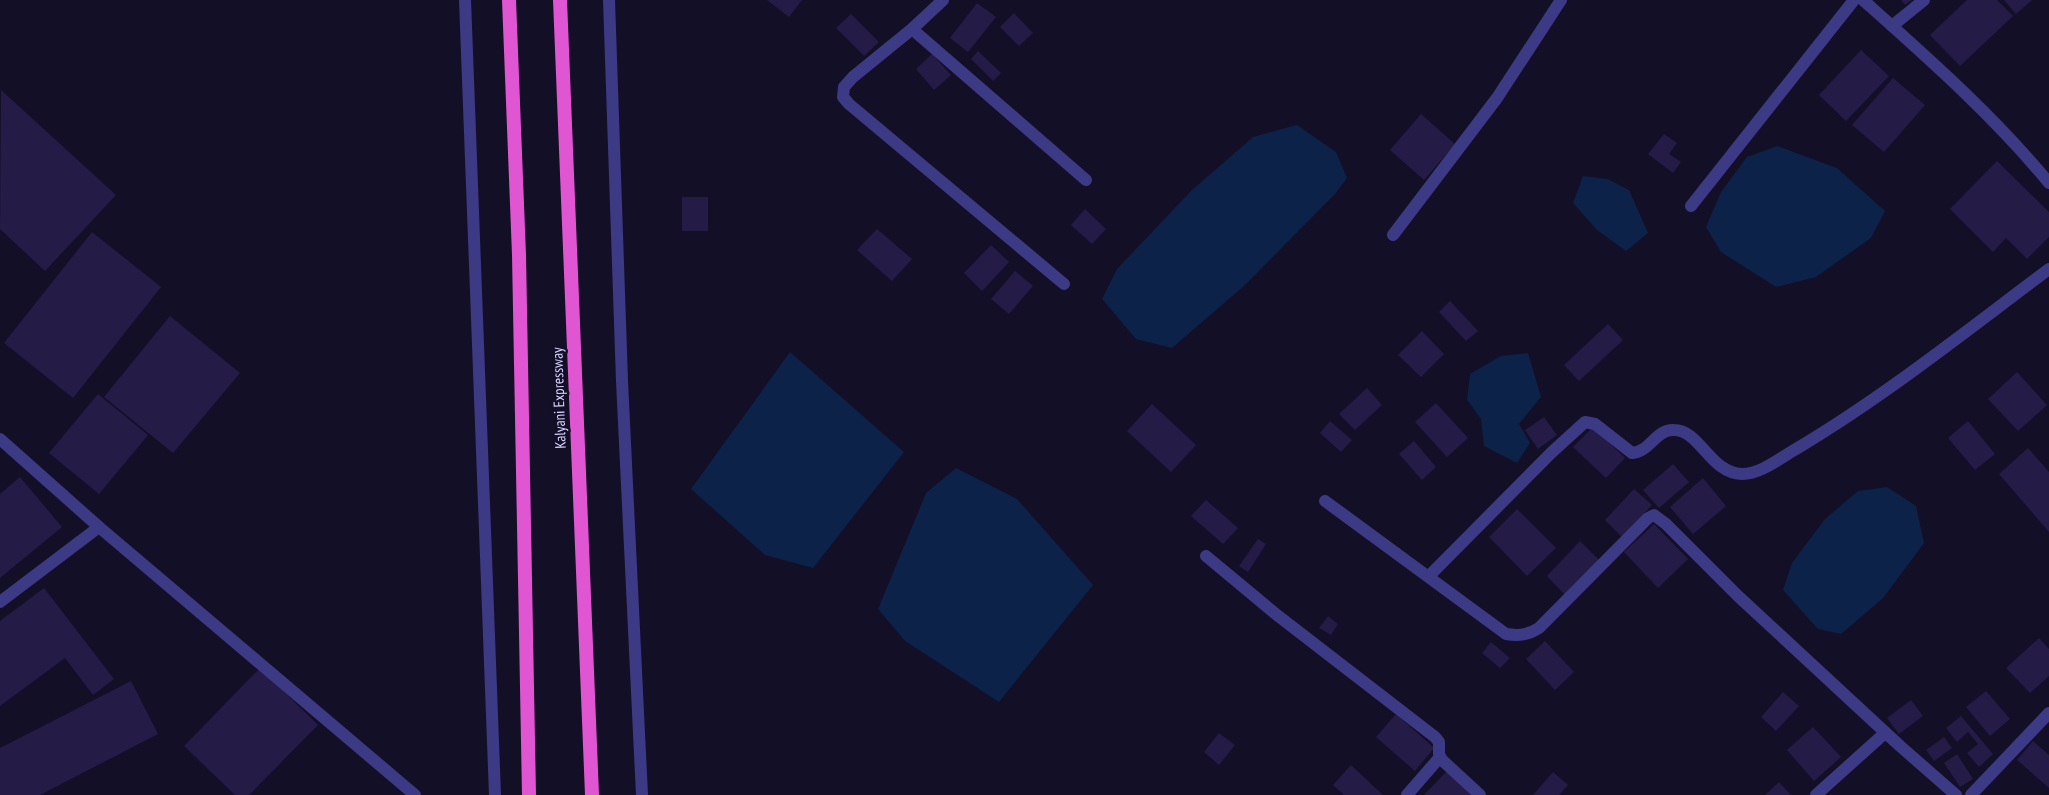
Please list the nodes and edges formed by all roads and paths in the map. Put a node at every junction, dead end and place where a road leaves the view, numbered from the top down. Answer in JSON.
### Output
{"nodes":[{"id":1,"x":465,"y":0,"type":"edge"},
{"id":2,"x":509,"y":0,"type":"edge"},
{"id":3,"x":560,"y":0,"type":"edge"},
{"id":4,"x":609,"y":0,"type":"edge"},
{"id":5,"x":943,"y":0,"type":"edge"},
{"id":6,"x":1561,"y":0,"type":"edge"},
{"id":7,"x":1854,"y":0,"type":"edge"},
{"id":8,"x":1863,"y":0,"type":"edge"},
{"id":9,"x":1924,"y":0,"type":"edge"},
{"id":10,"x":1892,"y":26,"type":"junction"},
{"id":11,"x":912,"y":29,"type":"junction"},
{"id":12,"x":1086,"y":180,"type":"dead end"},
{"id":13,"x":2049,"y":184,"type":"edge"},
{"id":14,"x":1691,"y":206,"type":"dead end"},
{"id":15,"x":1393,"y":235,"type":"dead end"},
{"id":16,"x":2049,"y":270,"type":"edge"},
{"id":17,"x":1064,"y":284,"type":"dead end"},
{"id":18,"x":0,"y":439,"type":"edge"},
{"id":19,"x":1326,"y":502,"type":"dead end"},
{"id":20,"x":99,"y":527,"type":"junction"},
{"id":21,"x":1206,"y":556,"type":"dead end"},
{"id":22,"x":1429,"y":576,"type":"junction"},
{"id":23,"x":0,"y":602,"type":"edge"},
{"id":24,"x":2049,"y":713,"type":"edge"},
{"id":25,"x":1885,"y":733,"type":"junction"},
{"id":26,"x":1440,"y":757,"type":"junction"},
{"id":27,"x":415,"y":795,"type":"edge"},
{"id":28,"x":495,"y":795,"type":"edge"},
{"id":29,"x":529,"y":795,"type":"edge"},
{"id":30,"x":592,"y":795,"type":"edge"},
{"id":31,"x":642,"y":795,"type":"edge"},
{"id":32,"x":1407,"y":795,"type":"edge"},
{"id":33,"x":1480,"y":795,"type":"edge"},
{"id":34,"x":1816,"y":795,"type":"edge"},
{"id":35,"x":1956,"y":795,"type":"edge"},
{"id":36,"x":1971,"y":795,"type":"edge"}],
"edges":[{"from":1,"to":28,"type":"street"},
{"from":2,"to":29,"type":"highway"},
{"from":3,"to":30,"type":"highway","name":"Kalyani Expressway"},
{"from":4,"to":31,"type":"street"},
{"from":5,"to":11,"type":"street"},
{"from":6,"to":15,"type":"street"},
{"from":7,"to":14,"type":"street"},
{"from":8,"to":10,"type":"street"},
{"from":9,"to":10,"type":"street"},
{"from":10,"to":13,"type":"street"},
{"from":11,"to":12,"type":"street"},
{"from":11,"to":17,"type":"street"},
{"from":16,"to":22,"type":"street"},
{"from":18,"to":20,"type":"street"},
{"from":19,"to":22,"type":"street"},
{"from":20,"to":23,"type":"street"},
{"from":20,"to":27,"type":"street"},
{"from":21,"to":26,"type":"street"},
{"from":22,"to":25,"type":"street"},
{"from":24,"to":36,"type":"street"},
{"from":25,"to":34,"type":"street"},
{"from":25,"to":35,"type":"street"},
{"from":26,"to":32,"type":"street"},
{"from":26,"to":33,"type":"street"}]}
